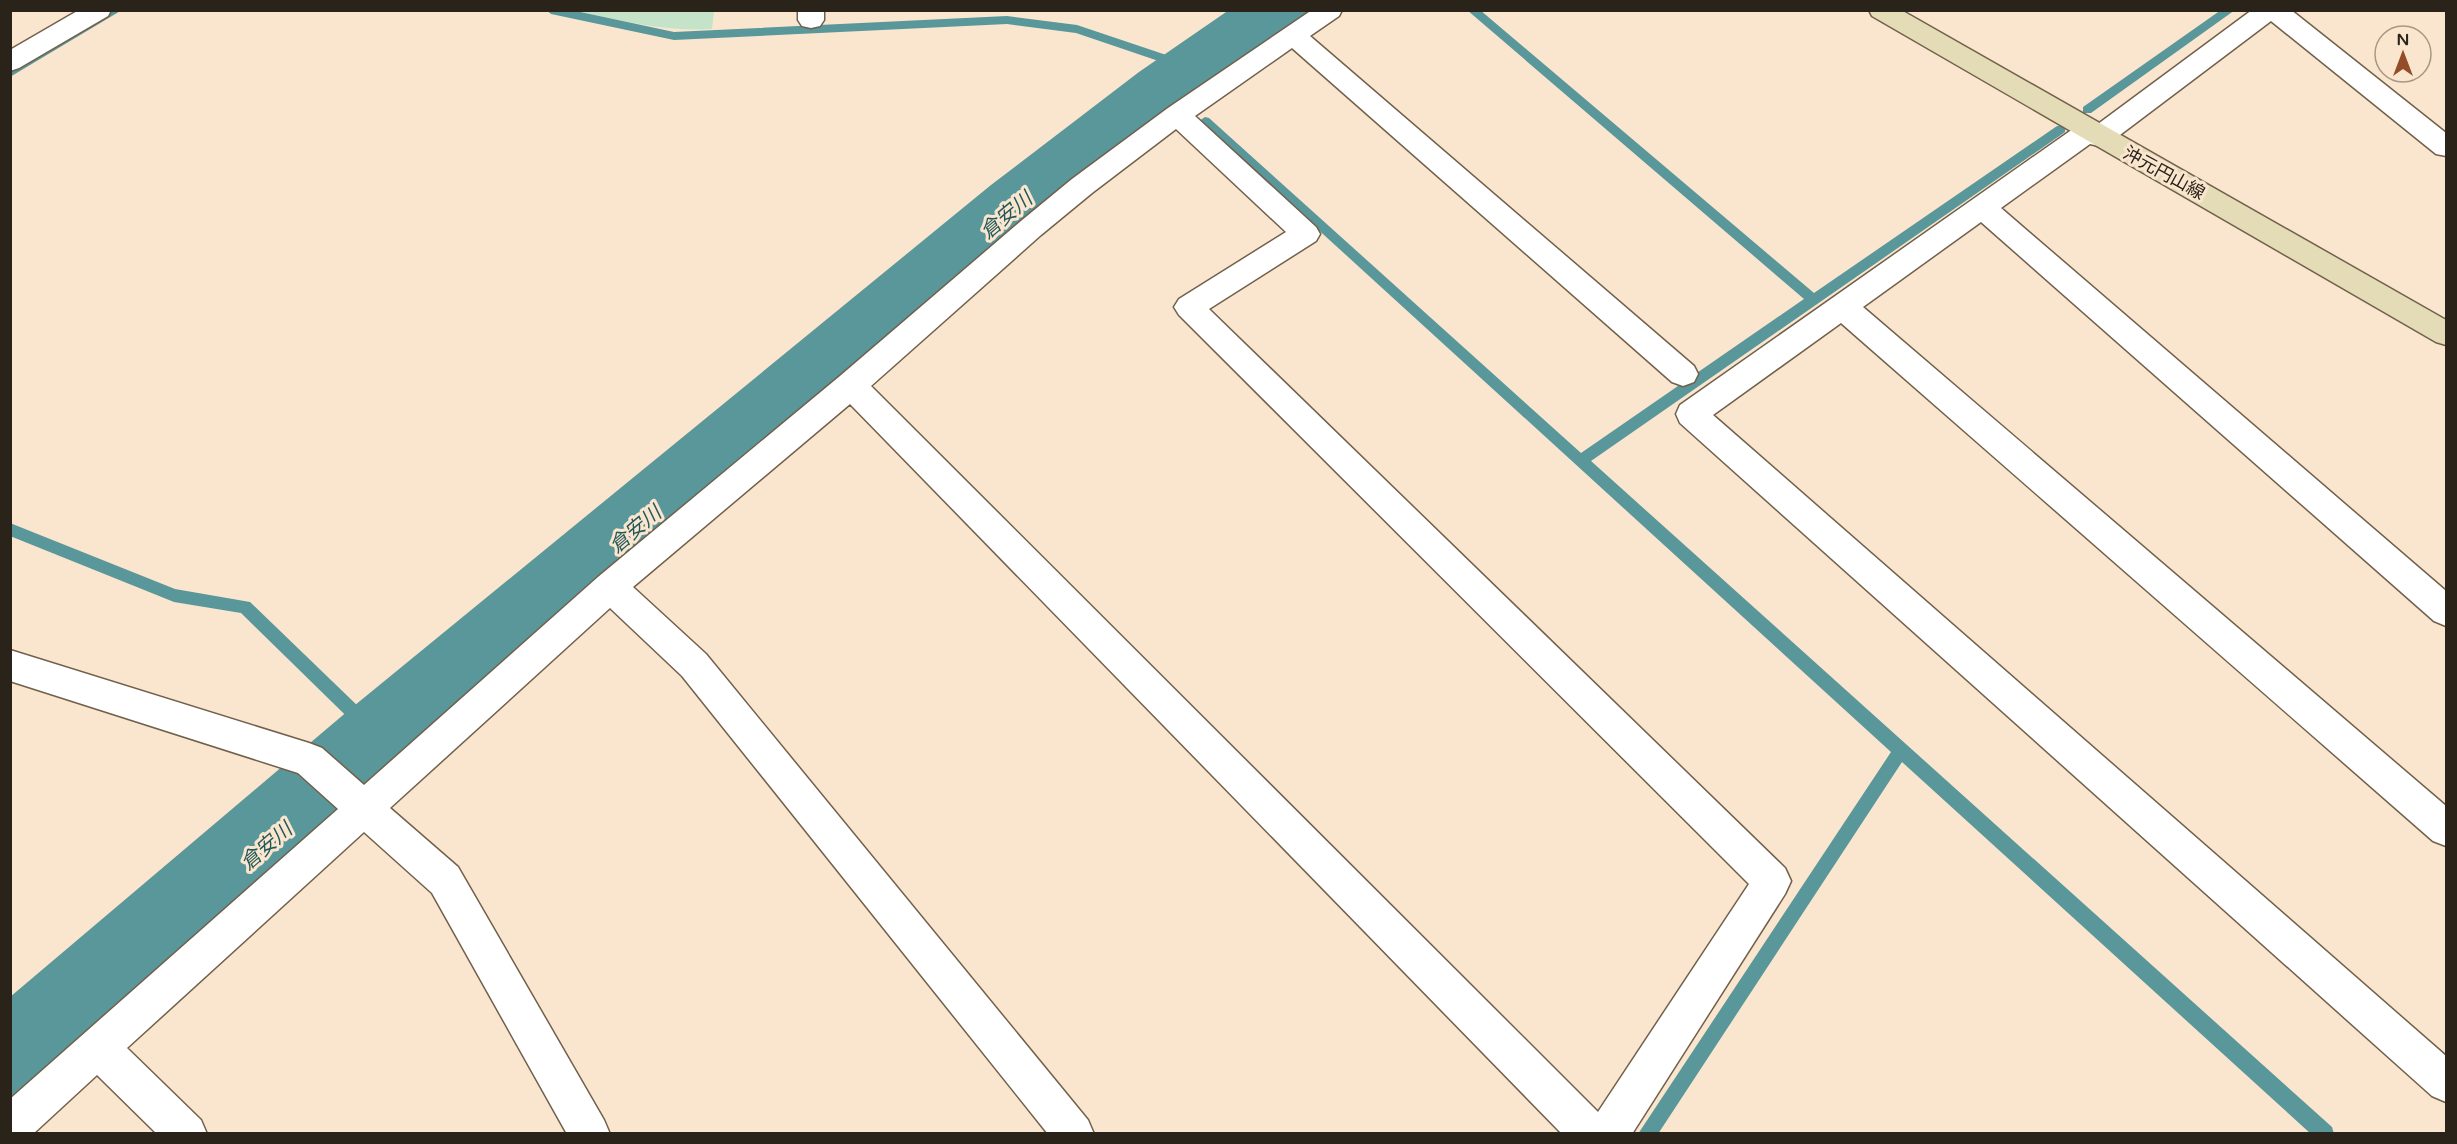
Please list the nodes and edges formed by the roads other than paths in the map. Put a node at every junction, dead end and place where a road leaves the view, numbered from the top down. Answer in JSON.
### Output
{"nodes":[{"id":1,"x":99,"y":10,"type":"edge"},
{"id":2,"x":1330,"y":10,"type":"edge"},
{"id":3,"x":1881,"y":10,"type":"edge"},
{"id":4,"x":2269,"y":10,"type":"edge"},
{"id":5,"x":2274,"y":10,"type":"edge"},
{"id":6,"x":1293,"y":35,"type":"junction"},
{"id":7,"x":10,"y":62,"type":"edge"},
{"id":8,"x":1177,"y":115,"type":"junction"},
{"id":9,"x":2094,"y":134,"type":"junction"},
{"id":10,"x":2446,"y":147,"type":"edge"},
{"id":11,"x":1982,"y":207,"type":"junction"},
{"id":12,"x":1843,"y":306,"type":"junction"},
{"id":13,"x":2446,"y":334,"type":"edge"},
{"id":14,"x":1683,"y":374,"type":"dead end"},
{"id":15,"x":851,"y":385,"type":"junction"},
{"id":16,"x":610,"y":587,"type":"junction"},
{"id":17,"x":2446,"y":611,"type":"edge"},
{"id":18,"x":10,"y":665,"type":"edge"},
{"id":19,"x":360,"y":806,"type":"junction"},
{"id":20,"x":2446,"y":829,"type":"edge"},
{"id":21,"x":98,"y":1048,"type":"junction"},
{"id":22,"x":2446,"y":1082,"type":"edge"},
{"id":23,"x":10,"y":1127,"type":"edge"},
{"id":24,"x":187,"y":1134,"type":"edge"},
{"id":25,"x":590,"y":1134,"type":"edge"},
{"id":26,"x":1074,"y":1134,"type":"edge"},
{"id":27,"x":1591,"y":1134,"type":"edge"},
{"id":28,"x":1608,"y":1134,"type":"edge"}],
"edges":[{"from":1,"to":7,"type":"street"},
{"from":2,"to":6,"type":"street"},
{"from":3,"to":9,"type":"main road","name":"沖元円山線"},
{"from":4,"to":9,"type":"street"},
{"from":5,"to":10,"type":"street"},
{"from":6,"to":8,"type":"street"},
{"from":6,"to":14,"type":"street"},
{"from":8,"to":15,"type":"street"},
{"from":8,"to":28,"type":"street"},
{"from":9,"to":11,"type":"street"},
{"from":9,"to":13,"type":"main road","name":"沖元円山線"},
{"from":11,"to":12,"type":"street"},
{"from":11,"to":17,"type":"street"},
{"from":12,"to":20,"type":"street"},
{"from":12,"to":22,"type":"street"},
{"from":15,"to":16,"type":"street"},
{"from":15,"to":27,"type":"street"},
{"from":16,"to":19,"type":"street"},
{"from":16,"to":26,"type":"street"},
{"from":18,"to":19,"type":"street"},
{"from":19,"to":21,"type":"street"},
{"from":19,"to":25,"type":"street"},
{"from":21,"to":23,"type":"street"},
{"from":21,"to":24,"type":"street"}]}
